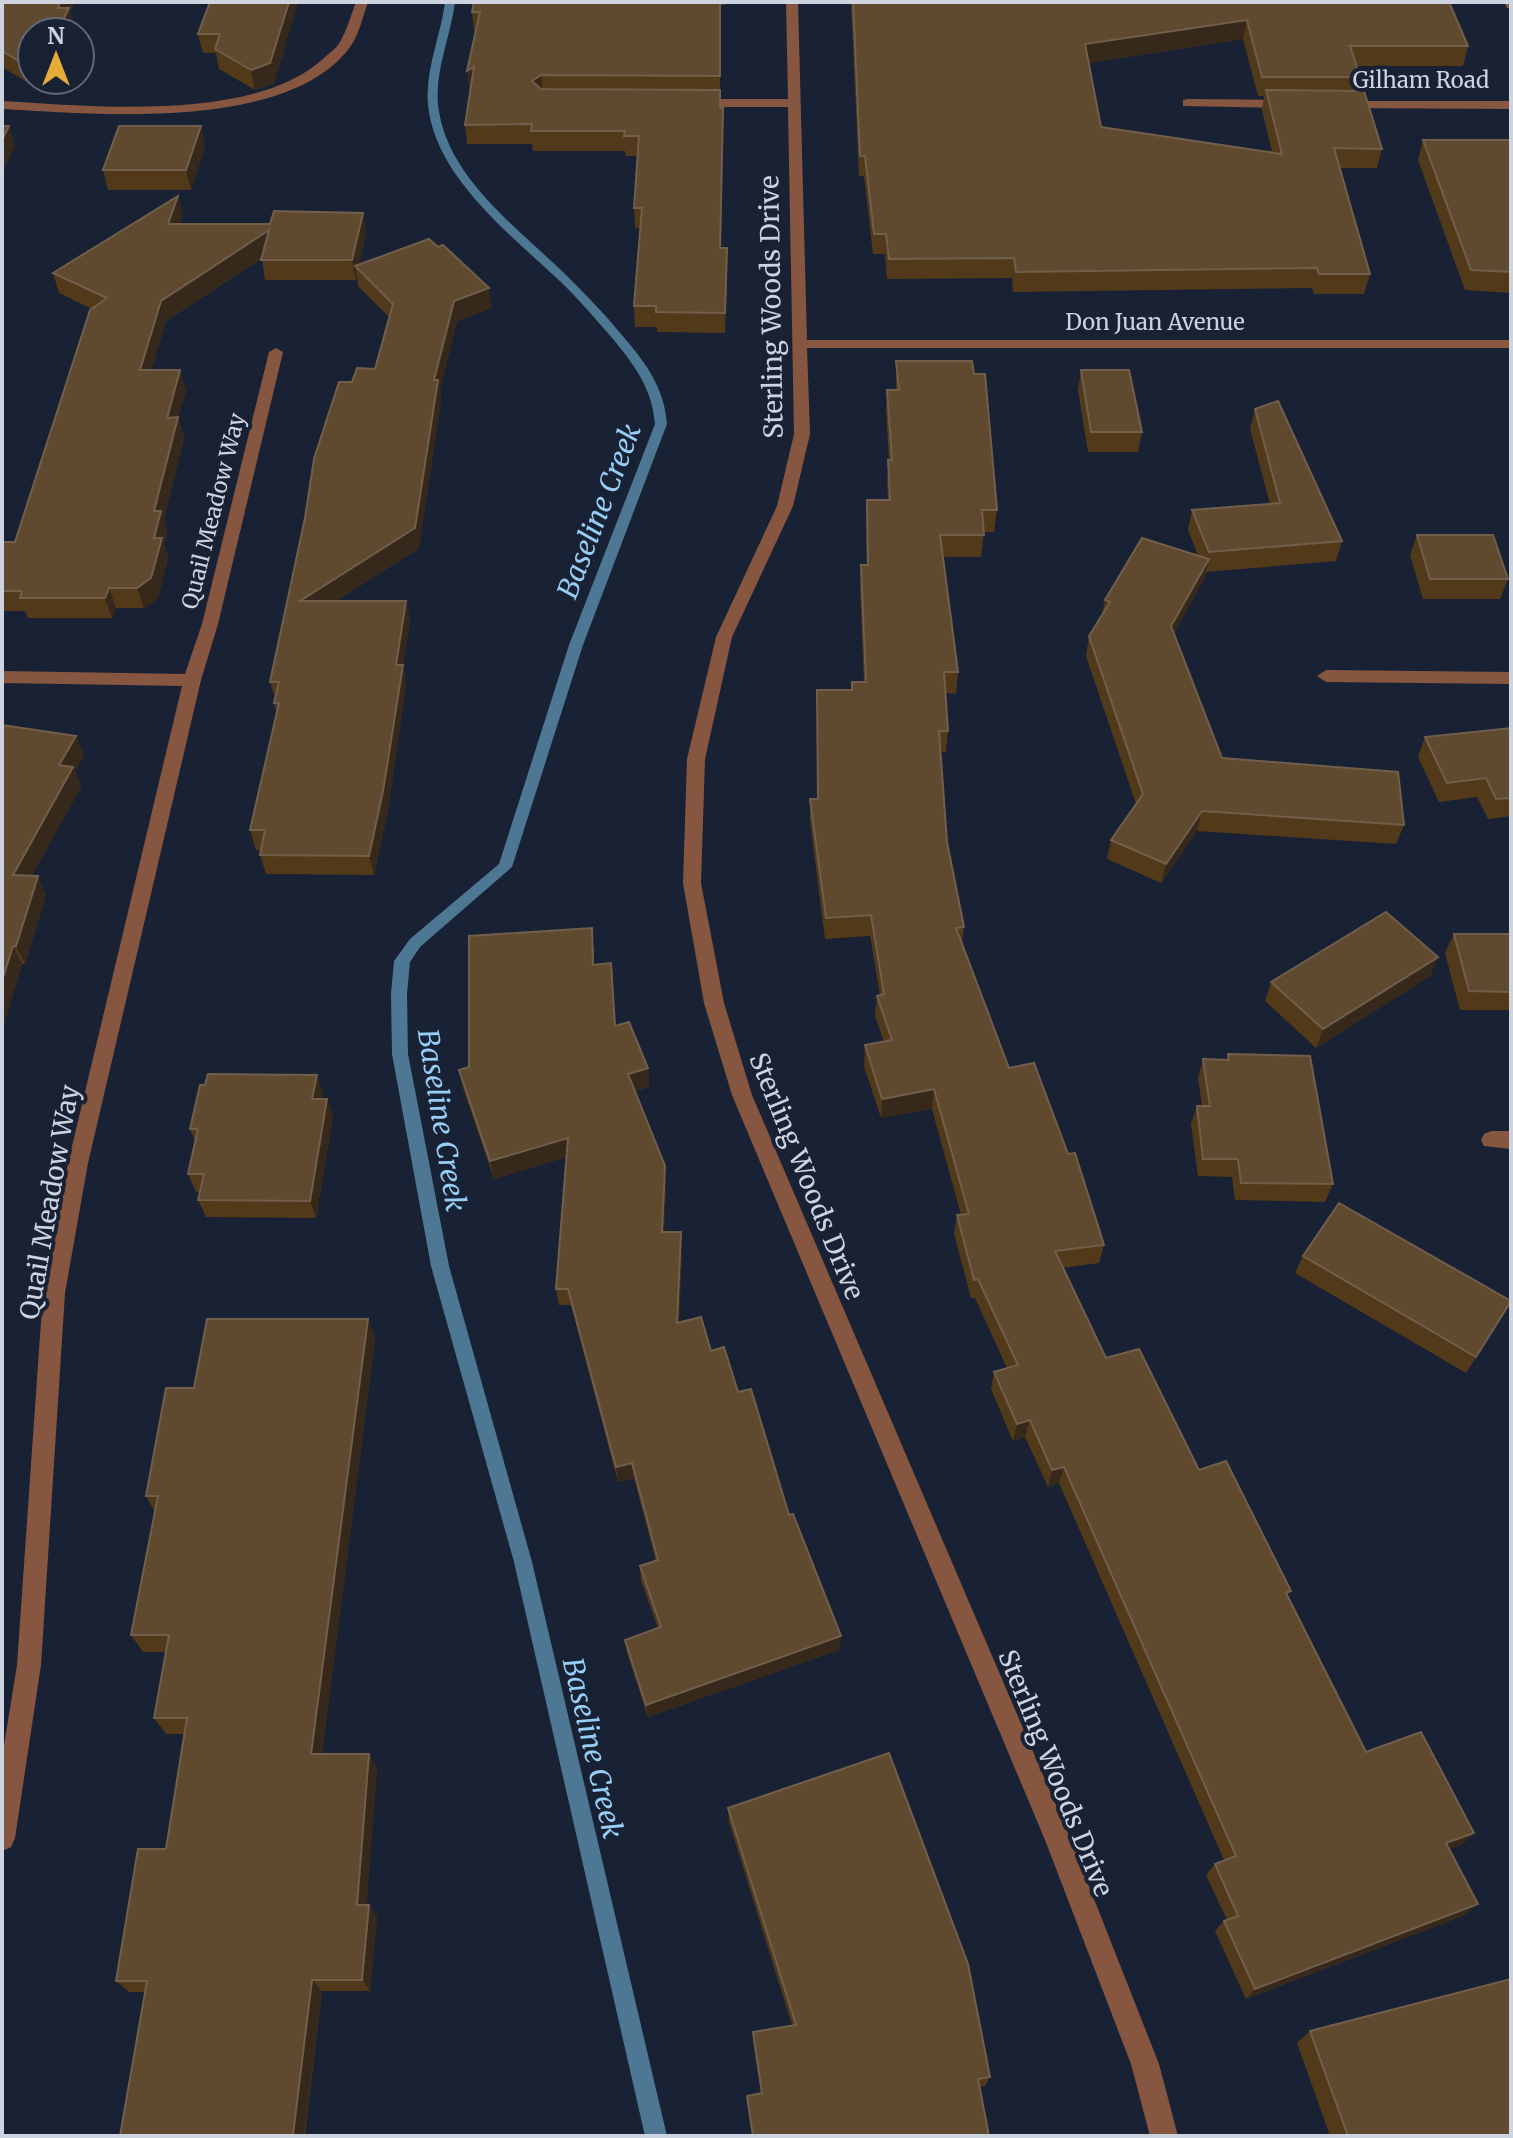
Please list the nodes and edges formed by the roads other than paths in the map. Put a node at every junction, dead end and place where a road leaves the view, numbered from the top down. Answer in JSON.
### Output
{"nodes":[{"id":1,"x":362,"y":2,"type":"edge"},
{"id":2,"x":792,"y":2,"type":"edge"},
{"id":3,"x":684,"y":103,"type":"edge"},
{"id":4,"x":794,"y":103,"type":"junction"},
{"id":5,"x":1188,"y":103,"type":"dead end"},
{"id":6,"x":1295,"y":104,"type":"edge"},
{"id":7,"x":1326,"y":104,"type":"edge"},
{"id":8,"x":2,"y":105,"type":"edge"},
{"id":9,"x":1511,"y":105,"type":"edge"},
{"id":10,"x":800,"y":344,"type":"junction"},
{"id":11,"x":1511,"y":344,"type":"edge"},
{"id":12,"x":276,"y":352,"type":"dead end"},
{"id":13,"x":1326,"y":676,"type":"dead end"},
{"id":14,"x":2,"y":677,"type":"edge"},
{"id":15,"x":1511,"y":678,"type":"edge"},
{"id":16,"x":192,"y":680,"type":"junction"},
{"id":17,"x":2,"y":1838,"type":"edge"},
{"id":18,"x":1164,"y":2136,"type":"edge"}],
"edges":[{"from":1,"to":8,"type":"street"},
{"from":2,"to":4,"type":"street","name":"Sterling Woods Drive"},
{"from":3,"to":4,"type":"street"},
{"from":4,"to":10,"type":"street","name":"Sterling Woods Drive"},
{"from":5,"to":6,"type":"street"},
{"from":7,"to":9,"type":"street","name":"Gilham Road"},
{"from":10,"to":11,"type":"street","name":"Don Juan Avenue"},
{"from":10,"to":18,"type":"street","name":"Sterling Woods Drive"},
{"from":12,"to":16,"type":"street","name":"Quail Meadow Way"},
{"from":13,"to":15,"type":"street"},
{"from":14,"to":16,"type":"street"},
{"from":16,"to":17,"type":"street","name":"Quail Meadow Way"}]}
